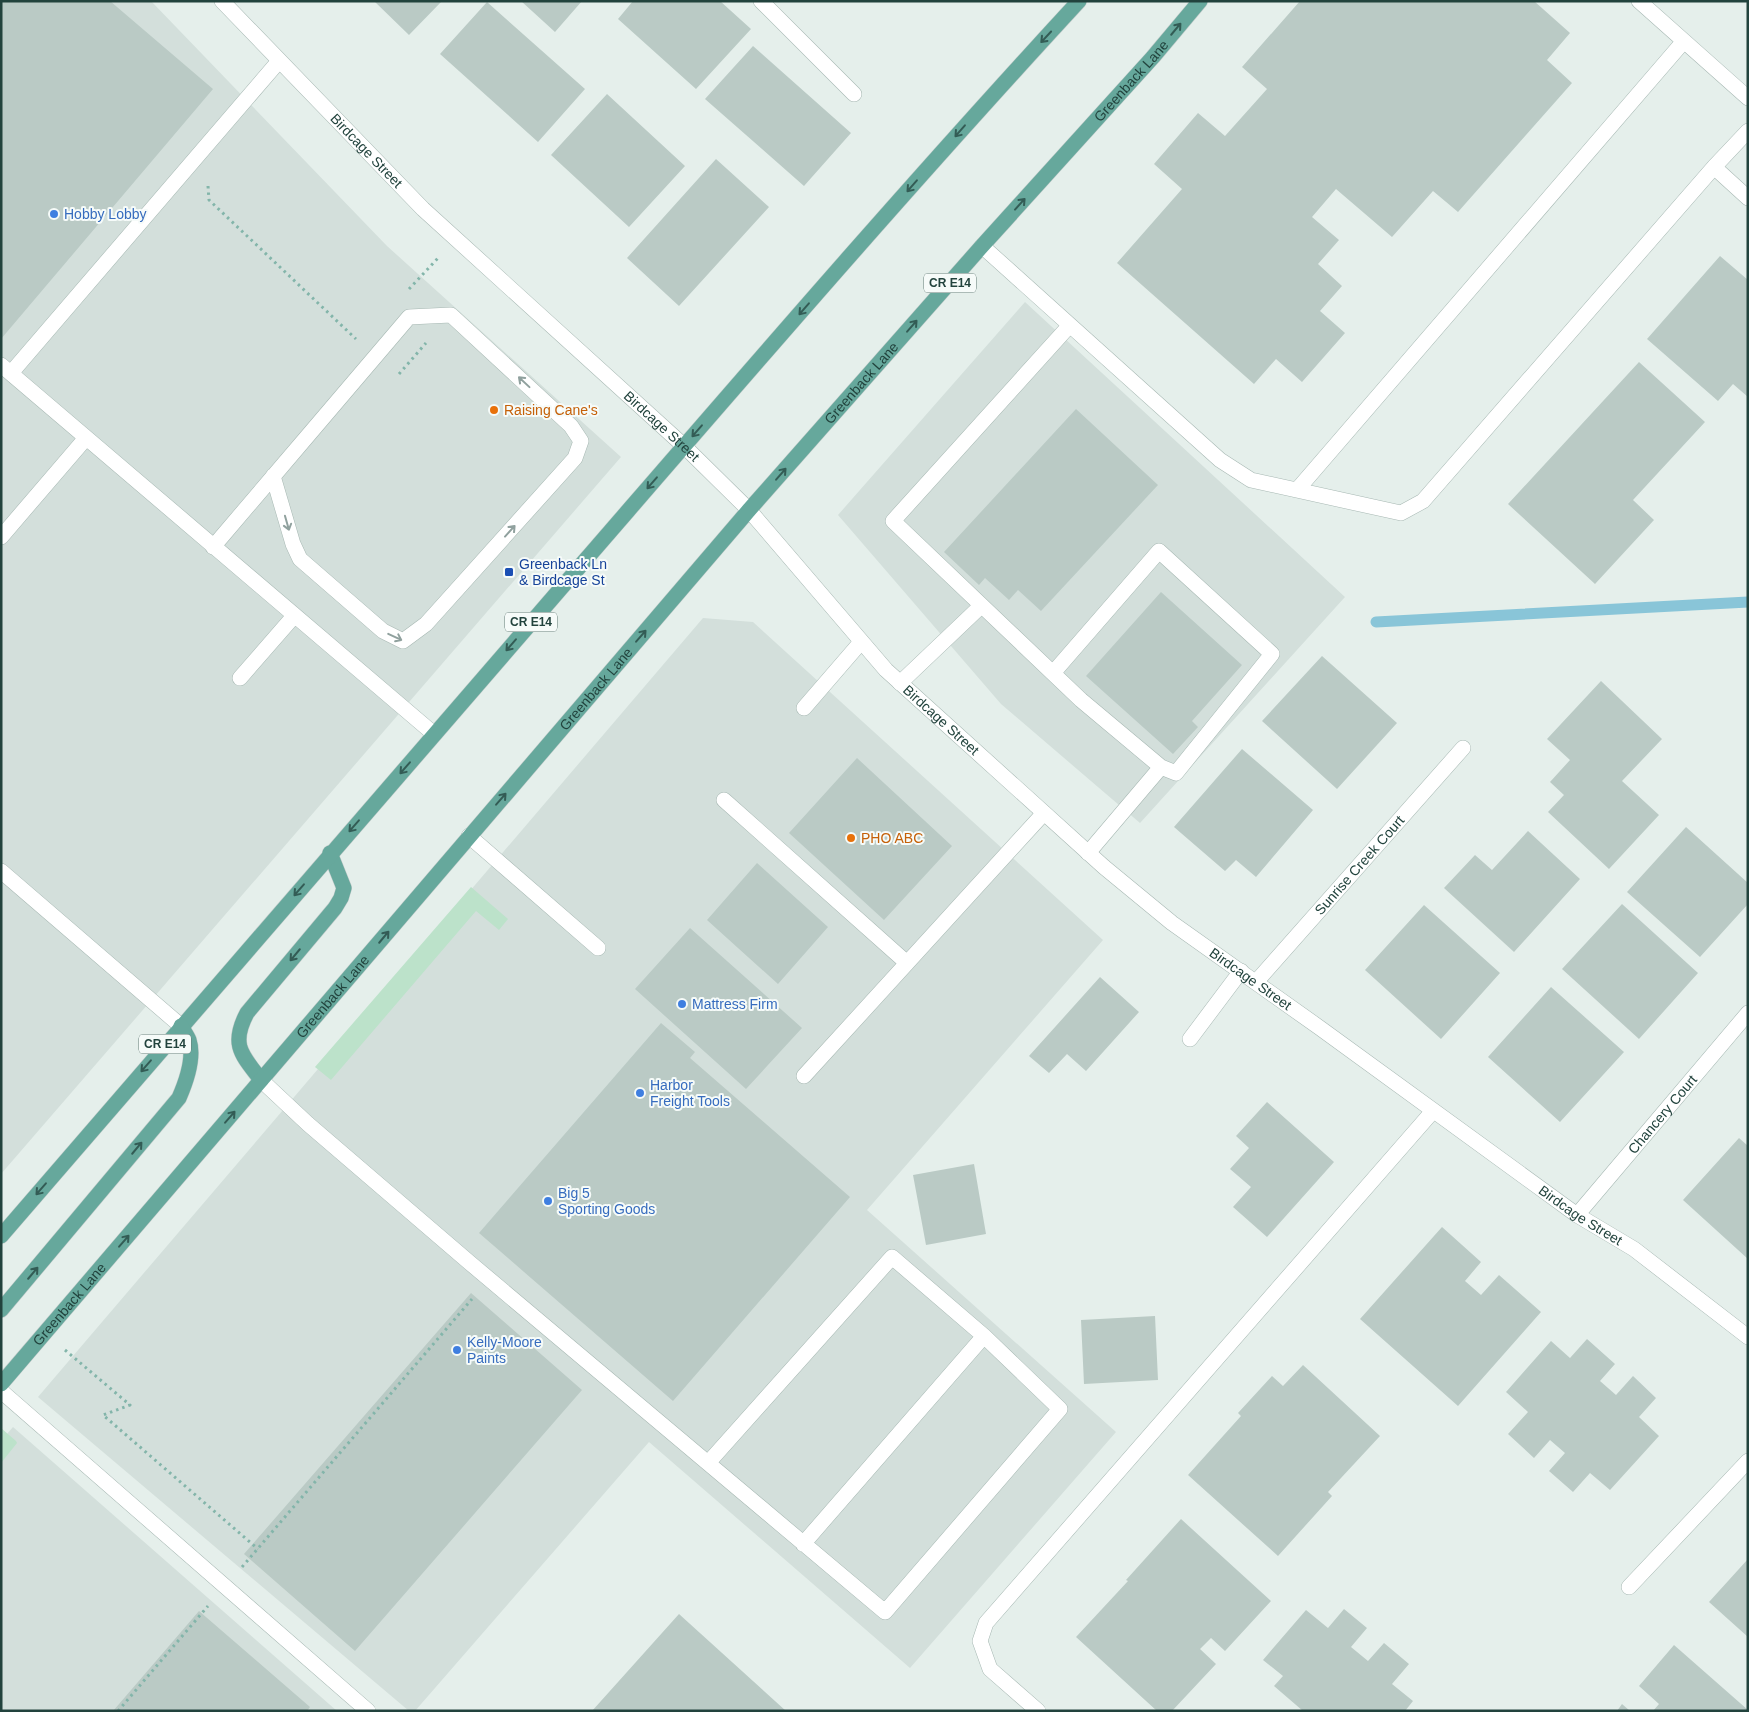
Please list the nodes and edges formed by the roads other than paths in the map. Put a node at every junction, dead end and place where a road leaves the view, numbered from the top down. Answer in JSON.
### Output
{"nodes":[{"id":1,"x":222,"y":1,"type":"edge"},
{"id":2,"x":761,"y":1,"type":"edge"},
{"id":3,"x":1079,"y":1,"type":"edge"},
{"id":4,"x":1200,"y":1,"type":"edge"},
{"id":5,"x":1639,"y":1,"type":"edge"},
{"id":6,"x":1684,"y":41,"type":"junction"},
{"id":7,"x":279,"y":61,"type":"junction"},
{"id":8,"x":854,"y":94,"type":"dead end"},
{"id":9,"x":1748,"y":98,"type":"edge"},
{"id":10,"x":1748,"y":131,"type":"edge"},
{"id":11,"x":1714,"y":167,"type":"junction"},
{"id":12,"x":1748,"y":198,"type":"edge"},
{"id":13,"x":982,"y":246,"type":"junction"},
{"id":14,"x":1070,"y":325,"type":"junction"},
{"id":15,"x":6,"y":369,"type":"edge"},
{"id":16,"x":86,"y":438,"type":"junction"},
{"id":17,"x":684,"y":446,"type":"junction"},
{"id":18,"x":273,"y":476,"type":"junction"},
{"id":19,"x":1297,"y":490,"type":"junction"},
{"id":20,"x":749,"y":510,"type":"junction"},
{"id":21,"x":1,"y":537,"type":"edge"},
{"id":22,"x":212,"y":547,"type":"junction"},
{"id":23,"x":982,"y":606,"type":"junction"},
{"id":24,"x":294,"y":616,"type":"junction"},
{"id":25,"x":861,"y":642,"type":"junction"},
{"id":26,"x":1053,"y":673,"type":"junction"},
{"id":27,"x":240,"y":678,"type":"dead end"},
{"id":28,"x":900,"y":683,"type":"junction"},
{"id":29,"x":804,"y":708,"type":"dead end"},
{"id":30,"x":434,"y":734,"type":"junction"},
{"id":31,"x":1463,"y":748,"type":"dead end"},
{"id":32,"x":1161,"y":767,"type":"junction"},
{"id":33,"x":724,"y":800,"type":"dead end"},
{"id":34,"x":1044,"y":813,"type":"junction"},
{"id":35,"x":470,"y":836,"type":"junction"},
{"id":36,"x":330,"y":853,"type":"junction"},
{"id":37,"x":1088,"y":853,"type":"junction"},
{"id":38,"x":1,"y":871,"type":"edge"},
{"id":39,"x":598,"y":948,"type":"dead end"},
{"id":40,"x":907,"y":963,"type":"junction"},
{"id":41,"x":1241,"y":971,"type":"junction"},
{"id":42,"x":1256,"y":982,"type":"junction"},
{"id":43,"x":1748,"y":1013,"type":"edge"},
{"id":44,"x":181,"y":1026,"type":"junction"},
{"id":45,"x":1190,"y":1039,"type":"dead end"},
{"id":46,"x":804,"y":1076,"type":"dead end"},
{"id":47,"x":261,"y":1080,"type":"junction"},
{"id":48,"x":1433,"y":1112,"type":"junction"},
{"id":49,"x":1577,"y":1215,"type":"junction"},
{"id":50,"x":1,"y":1236,"type":"edge"},
{"id":51,"x":1,"y":1310,"type":"edge"},
{"id":52,"x":984,"y":1336,"type":"junction"},
{"id":53,"x":1748,"y":1337,"type":"edge"},
{"id":54,"x":1,"y":1384,"type":"edge"},
{"id":55,"x":1,"y":1390,"type":"edge"},
{"id":56,"x":1748,"y":1461,"type":"edge"},
{"id":57,"x":708,"y":1463,"type":"junction"},
{"id":58,"x":803,"y":1544,"type":"junction"},
{"id":59,"x":1629,"y":1587,"type":"dead end"},
{"id":60,"x":368,"y":1711,"type":"edge"},
{"id":61,"x":1038,"y":1711,"type":"edge"}],
"edges":[{"from":1,"to":7,"type":"street","name":"Birdcage Street"},
{"from":2,"to":8,"type":"street"},
{"from":3,"to":17,"type":"main road","number":"CR E14","one_way":true},
{"from":13,"to":4,"type":"main road","name":"Greenback Lane","number":"CR E14","one_way":true},
{"from":5,"to":6,"type":"street"},
{"from":6,"to":9,"type":"street"},
{"from":6,"to":19,"type":"street"},
{"from":7,"to":15,"type":"street"},
{"from":7,"to":17,"type":"street","name":"Birdcage Street"},
{"from":10,"to":11,"type":"street"},
{"from":11,"to":12,"type":"street"},
{"from":11,"to":19,"type":"street"},
{"from":13,"to":14,"type":"street"},
{"from":20,"to":13,"type":"main road","name":"Greenback Lane","number":"CR E14","one_way":true},
{"from":14,"to":19,"type":"street"},
{"from":14,"to":23,"type":"street"},
{"from":15,"to":16,"type":"street"},
{"from":16,"to":21,"type":"street"},
{"from":16,"to":22,"type":"street"},
{"from":17,"to":20,"type":"street","name":"Birdcage Street"},
{"from":17,"to":30,"type":"main road","number":"CR E14","one_way":true},
{"from":18,"to":18,"type":"street","one_way":true},
{"from":18,"to":22,"type":"street"},
{"from":20,"to":25,"type":"street","name":"Birdcage Street"},
{"from":35,"to":20,"type":"main road","name":"Greenback Lane","number":"CR E14","one_way":true},
{"from":22,"to":24,"type":"street"},
{"from":23,"to":26,"type":"street"},
{"from":23,"to":28,"type":"street"},
{"from":24,"to":27,"type":"street"},
{"from":24,"to":30,"type":"street"},
{"from":25,"to":28,"type":"street","name":"Birdcage Street"},
{"from":25,"to":29,"type":"street"},
{"from":26,"to":32,"type":"street"},
{"from":26,"to":32,"type":"street"},
{"from":28,"to":34,"type":"street","name":"Birdcage Street"},
{"from":30,"to":36,"type":"main road","number":"CR E14","one_way":true},
{"from":31,"to":42,"type":"street","name":"Sunrise Creek Court"},
{"from":32,"to":37,"type":"street"},
{"from":33,"to":40,"type":"street"},
{"from":34,"to":37,"type":"street","name":"Birdcage Street"},
{"from":34,"to":40,"type":"street"},
{"from":35,"to":39,"type":"street"},
{"from":47,"to":35,"type":"main road","name":"Greenback Lane","number":"CR E14","one_way":true},
{"from":36,"to":44,"type":"main road","number":"CR E14","one_way":true},
{"from":36,"to":47,"type":"main road","one_way":true},
{"from":37,"to":41,"type":"street","name":"Birdcage Street"},
{"from":38,"to":44,"type":"street"},
{"from":40,"to":46,"type":"street"},
{"from":41,"to":42,"type":"street","name":"Birdcage Street"},
{"from":41,"to":45,"type":"street"},
{"from":42,"to":48,"type":"street","name":"Birdcage Street"},
{"from":43,"to":49,"type":"street","name":"Chancery Court"},
{"from":44,"to":50,"type":"main road","number":"CR E14","one_way":true},
{"from":51,"to":44,"type":"main road","one_way":true},
{"from":54,"to":47,"type":"main road","name":"Greenback Lane","number":"CR E14","one_way":true},
{"from":47,"to":57,"type":"street"},
{"from":48,"to":49,"type":"street","name":"Birdcage Street"},
{"from":48,"to":61,"type":"street"},
{"from":49,"to":53,"type":"street","name":"Birdcage Street"},
{"from":52,"to":57,"type":"street"},
{"from":52,"to":58,"type":"street"},
{"from":52,"to":58,"type":"street"},
{"from":55,"to":60,"type":"street"},
{"from":56,"to":59,"type":"street"},
{"from":57,"to":58,"type":"street"}]}
